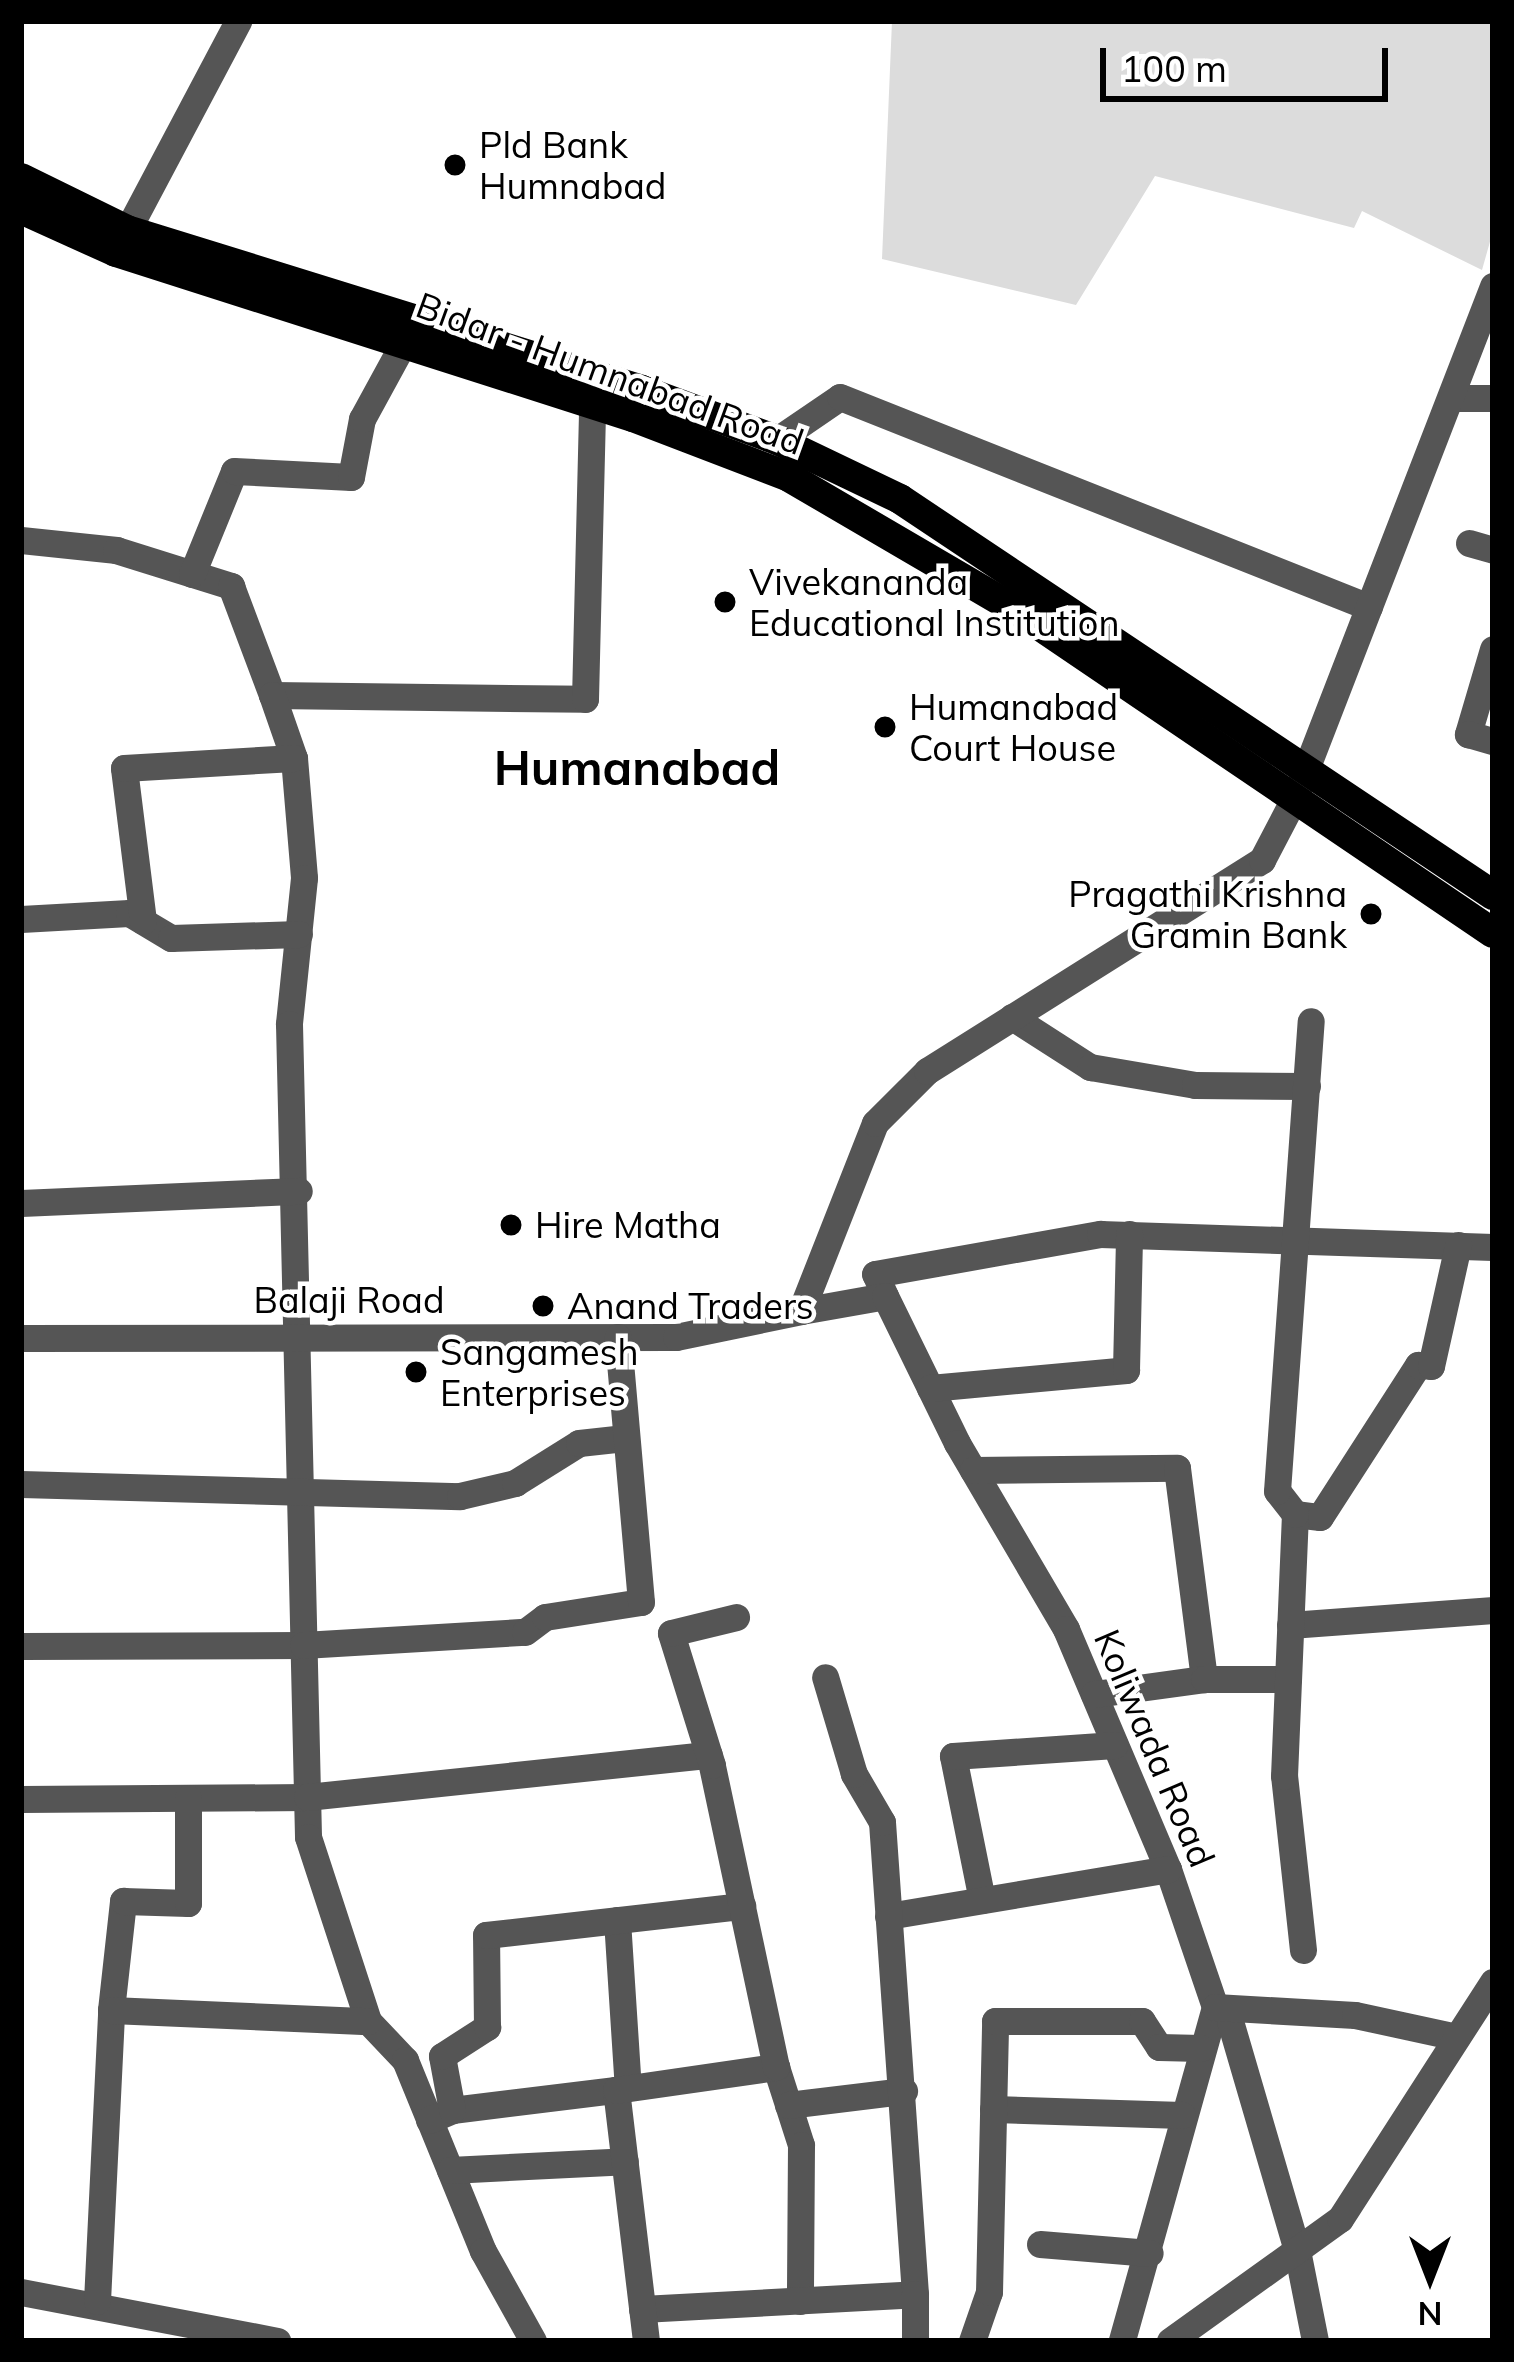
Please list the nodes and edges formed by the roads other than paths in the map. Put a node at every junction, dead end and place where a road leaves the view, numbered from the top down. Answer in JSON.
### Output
{"nodes":[{"id":1,"x":238,"y":21,"type":"edge"},
{"id":2,"x":21,"y":178,"type":"edge"},
{"id":3,"x":26,"y":219,"type":"edge"},
{"id":4,"x":122,"y":241,"type":"junction"},
{"id":5,"x":1493,"y":286,"type":"edge"},
{"id":6,"x":404,"y":340,"type":"junction"},
{"id":7,"x":1451,"y":398,"type":"junction"},
{"id":8,"x":1493,"y":398,"type":"edge"},
{"id":9,"x":592,"y":405,"type":"junction"},
{"id":10,"x":777,"y":440,"type":"junction"},
{"id":11,"x":21,"y":540,"type":"edge"},
{"id":12,"x":192,"y":574,"type":"junction"},
{"id":13,"x":1369,"y":607,"type":"junction"},
{"id":14,"x":1493,"y":649,"type":"edge"},
{"id":15,"x":272,"y":695,"type":"junction"},
{"id":16,"x":1484,"y":708,"type":"edge"},
{"id":17,"x":1493,"y":741,"type":"edge"},
{"id":18,"x":294,"y":758,"type":"junction"},
{"id":19,"x":1301,"y":781,"type":"junction"},
{"id":20,"x":1493,"y":895,"type":"edge"},
{"id":21,"x":21,"y":919,"type":"edge"},
{"id":22,"x":143,"y":921,"type":"junction"},
{"id":23,"x":1493,"y":933,"type":"edge"},
{"id":24,"x":298,"y":934,"type":"junction"},
{"id":25,"x":1012,"y":1017,"type":"junction"},
{"id":26,"x":1311,"y":1021,"type":"dead end"},
{"id":27,"x":1307,"y":1086,"type":"junction"},
{"id":28,"x":298,"y":1191,"type":"junction"},
{"id":29,"x":21,"y":1203,"type":"edge"},
{"id":30,"x":1129,"y":1234,"type":"junction"},
{"id":31,"x":1296,"y":1235,"type":"junction"},
{"id":32,"x":1458,"y":1245,"type":"junction"},
{"id":33,"x":1493,"y":1247,"type":"edge"},
{"id":34,"x":885,"y":1296,"type":"junction"},
{"id":35,"x":800,"y":1312,"type":"junction"},
{"id":36,"x":294,"y":1336,"type":"junction"},
{"id":37,"x":618,"y":1337,"type":"junction"},
{"id":38,"x":21,"y":1338,"type":"edge"},
{"id":39,"x":930,"y":1388,"type":"junction"},
{"id":40,"x":625,"y":1438,"type":"junction"},
{"id":41,"x":973,"y":1470,"type":"junction"},
{"id":42,"x":21,"y":1484,"type":"edge"},
{"id":43,"x":298,"y":1488,"type":"junction"},
{"id":44,"x":1295,"y":1514,"type":"junction"},
{"id":45,"x":1493,"y":1610,"type":"edge"},
{"id":46,"x":736,"y":1618,"type":"dead end"},
{"id":47,"x":1290,"y":1625,"type":"junction"},
{"id":48,"x":303,"y":1645,"type":"junction"},
{"id":49,"x":21,"y":1646,"type":"edge"},
{"id":50,"x":825,"y":1677,"type":"dead end"},
{"id":51,"x":1204,"y":1679,"type":"junction"},
{"id":52,"x":1288,"y":1679,"type":"junction"},
{"id":53,"x":1094,"y":1694,"type":"junction"},
{"id":54,"x":1115,"y":1745,"type":"junction"},
{"id":55,"x":709,"y":1755,"type":"junction"},
{"id":56,"x":307,"y":1797,"type":"junction"},
{"id":57,"x":188,"y":1798,"type":"junction"},
{"id":58,"x":21,"y":1799,"type":"edge"},
{"id":59,"x":1168,"y":1869,"type":"junction"},
{"id":60,"x":982,"y":1900,"type":"junction"},
{"id":61,"x":742,"y":1906,"type":"junction"},
{"id":62,"x":888,"y":1916,"type":"junction"},
{"id":63,"x":617,"y":1920,"type":"junction"},
{"id":64,"x":1303,"y":1950,"type":"dead end"},
{"id":65,"x":1493,"y":1982,"type":"edge"},
{"id":66,"x":1215,"y":2007,"type":"junction"},
{"id":67,"x":111,"y":2010,"type":"junction"},
{"id":68,"x":368,"y":2020,"type":"junction"},
{"id":69,"x":1457,"y":2037,"type":"junction"},
{"id":70,"x":1201,"y":2048,"type":"junction"},
{"id":71,"x":776,"y":2067,"type":"junction"},
{"id":72,"x":622,"y":2089,"type":"junction"},
{"id":73,"x":904,"y":2091,"type":"junction"},
{"id":74,"x":788,"y":2105,"type":"junction"},
{"id":75,"x":993,"y":2109,"type":"junction"},
{"id":76,"x":440,"y":2115,"type":"junction"},
{"id":77,"x":1182,"y":2115,"type":"junction"},
{"id":78,"x":625,"y":2161,"type":"junction"},
{"id":79,"x":450,"y":2170,"type":"junction"},
{"id":80,"x":1040,"y":2244,"type":"dead end"},
{"id":81,"x":1298,"y":2250,"type":"junction"},
{"id":82,"x":1150,"y":2253,"type":"junction"},
{"id":83,"x":21,"y":2293,"type":"edge"},
{"id":84,"x":915,"y":2294,"type":"junction"},
{"id":85,"x":97,"y":2301,"type":"junction"},
{"id":86,"x":800,"y":2301,"type":"junction"},
{"id":87,"x":642,"y":2309,"type":"junction"},
{"id":88,"x":277,"y":2341,"type":"edge"},
{"id":89,"x":533,"y":2341,"type":"edge"},
{"id":90,"x":646,"y":2341,"type":"edge"},
{"id":91,"x":915,"y":2341,"type":"edge"},
{"id":92,"x":972,"y":2341,"type":"edge"},
{"id":93,"x":1122,"y":2341,"type":"edge"},
{"id":94,"x":1170,"y":2341,"type":"edge"},
{"id":95,"x":1315,"y":2341,"type":"edge"}],
"edges":[{"from":1,"to":4,"type":"street"},
{"from":2,"to":4,"type":"main road","name":"Bidar - Humnabad Road"},
{"from":3,"to":4,"type":"main road","name":"Bidar - Humnabad Road"},
{"from":4,"to":6,"type":"main road","name":"Bidar - Humnabad Road"},
{"from":4,"to":10,"type":"main road","name":"Bidar - Humnabad Road"},
{"from":5,"to":7,"type":"street"},
{"from":6,"to":9,"type":"main road","name":"Bidar - Humnabad Road"},
{"from":6,"to":12,"type":"street"},
{"from":7,"to":8,"type":"street"},
{"from":7,"to":13,"type":"street"},
{"from":9,"to":15,"type":"street"},
{"from":9,"to":19,"type":"main road","name":"Bidar - Humnabad Road"},
{"from":10,"to":13,"type":"street"},
{"from":10,"to":19,"type":"main road","name":"Bidar - Humnabad Road"},
{"from":11,"to":12,"type":"street"},
{"from":12,"to":15,"type":"street"},
{"from":13,"to":19,"type":"street"},
{"from":14,"to":16,"type":"street"},
{"from":15,"to":18,"type":"street"},
{"from":16,"to":17,"type":"street"},
{"from":18,"to":22,"type":"street"},
{"from":18,"to":24,"type":"street"},
{"from":19,"to":20,"type":"main road","name":"Bidar - Humnabad Road"},
{"from":19,"to":23,"type":"main road","name":"Bidar - Humnabad Road"},
{"from":19,"to":25,"type":"street"},
{"from":21,"to":22,"type":"street"},
{"from":22,"to":24,"type":"street"},
{"from":24,"to":28,"type":"street"},
{"from":25,"to":27,"type":"street"},
{"from":25,"to":35,"type":"street"},
{"from":26,"to":27,"type":"street"},
{"from":27,"to":31,"type":"street"},
{"from":28,"to":29,"type":"street"},
{"from":28,"to":36,"type":"street"},
{"from":30,"to":31,"type":"street"},
{"from":30,"to":34,"type":"street"},
{"from":30,"to":39,"type":"street"},
{"from":31,"to":32,"type":"street"},
{"from":31,"to":44,"type":"street"},
{"from":32,"to":33,"type":"street"},
{"from":32,"to":44,"type":"street"},
{"from":34,"to":35,"type":"street"},
{"from":34,"to":39,"type":"street","name":"Koliwada Road"},
{"from":35,"to":37,"type":"street","name":"Balaji Road"},
{"from":36,"to":37,"type":"street","name":"Balaji Road"},
{"from":36,"to":38,"type":"street","name":"Balaji Road"},
{"from":36,"to":43,"type":"street"},
{"from":37,"to":40,"type":"street"},
{"from":39,"to":41,"type":"street","name":"Koliwada Road"},
{"from":40,"to":43,"type":"street"},
{"from":40,"to":48,"type":"street"},
{"from":41,"to":51,"type":"street"},
{"from":41,"to":53,"type":"street","name":"Koliwada Road"},
{"from":42,"to":43,"type":"street"},
{"from":43,"to":48,"type":"street"},
{"from":44,"to":47,"type":"street"},
{"from":45,"to":47,"type":"street"},
{"from":46,"to":55,"type":"street"},
{"from":47,"to":52,"type":"street"},
{"from":48,"to":49,"type":"street"},
{"from":48,"to":56,"type":"street"},
{"from":50,"to":62,"type":"street"},
{"from":51,"to":52,"type":"street"},
{"from":51,"to":53,"type":"street"},
{"from":52,"to":64,"type":"street"},
{"from":53,"to":54,"type":"street","name":"Koliwada Road"},
{"from":54,"to":59,"type":"street","name":"Koliwada Road"},
{"from":54,"to":60,"type":"street"},
{"from":55,"to":56,"type":"street"},
{"from":55,"to":61,"type":"street"},
{"from":56,"to":57,"type":"street"},
{"from":56,"to":68,"type":"street"},
{"from":57,"to":58,"type":"street"},
{"from":57,"to":67,"type":"street"},
{"from":59,"to":60,"type":"street"},
{"from":59,"to":66,"type":"street","name":"Koliwada Road"},
{"from":60,"to":62,"type":"street"},
{"from":61,"to":63,"type":"street"},
{"from":61,"to":71,"type":"street"},
{"from":62,"to":73,"type":"street"},
{"from":63,"to":72,"type":"street"},
{"from":63,"to":76,"type":"street"},
{"from":65,"to":69,"type":"street"},
{"from":66,"to":69,"type":"street"},
{"from":66,"to":70,"type":"street"},
{"from":66,"to":81,"type":"street","name":"Koliwada Road"},
{"from":67,"to":68,"type":"street"},
{"from":67,"to":85,"type":"street"},
{"from":68,"to":76,"type":"street"},
{"from":69,"to":81,"type":"street"},
{"from":70,"to":75,"type":"street"},
{"from":70,"to":77,"type":"street"},
{"from":71,"to":72,"type":"street"},
{"from":71,"to":74,"type":"street"},
{"from":72,"to":76,"type":"street"},
{"from":72,"to":78,"type":"street"},
{"from":73,"to":74,"type":"street"},
{"from":73,"to":84,"type":"street"},
{"from":74,"to":86,"type":"street"},
{"from":75,"to":77,"type":"street"},
{"from":75,"to":92,"type":"street"},
{"from":76,"to":79,"type":"street"},
{"from":77,"to":82,"type":"street"},
{"from":78,"to":79,"type":"street"},
{"from":78,"to":87,"type":"street"},
{"from":79,"to":89,"type":"street"},
{"from":80,"to":82,"type":"street"},
{"from":81,"to":94,"type":"street"},
{"from":81,"to":95,"type":"street","name":"Koliwada Road"},
{"from":82,"to":93,"type":"street"},
{"from":83,"to":85,"type":"street"},
{"from":84,"to":86,"type":"street"},
{"from":84,"to":91,"type":"street"},
{"from":85,"to":88,"type":"street"},
{"from":86,"to":87,"type":"street"},
{"from":87,"to":90,"type":"street"}]}
